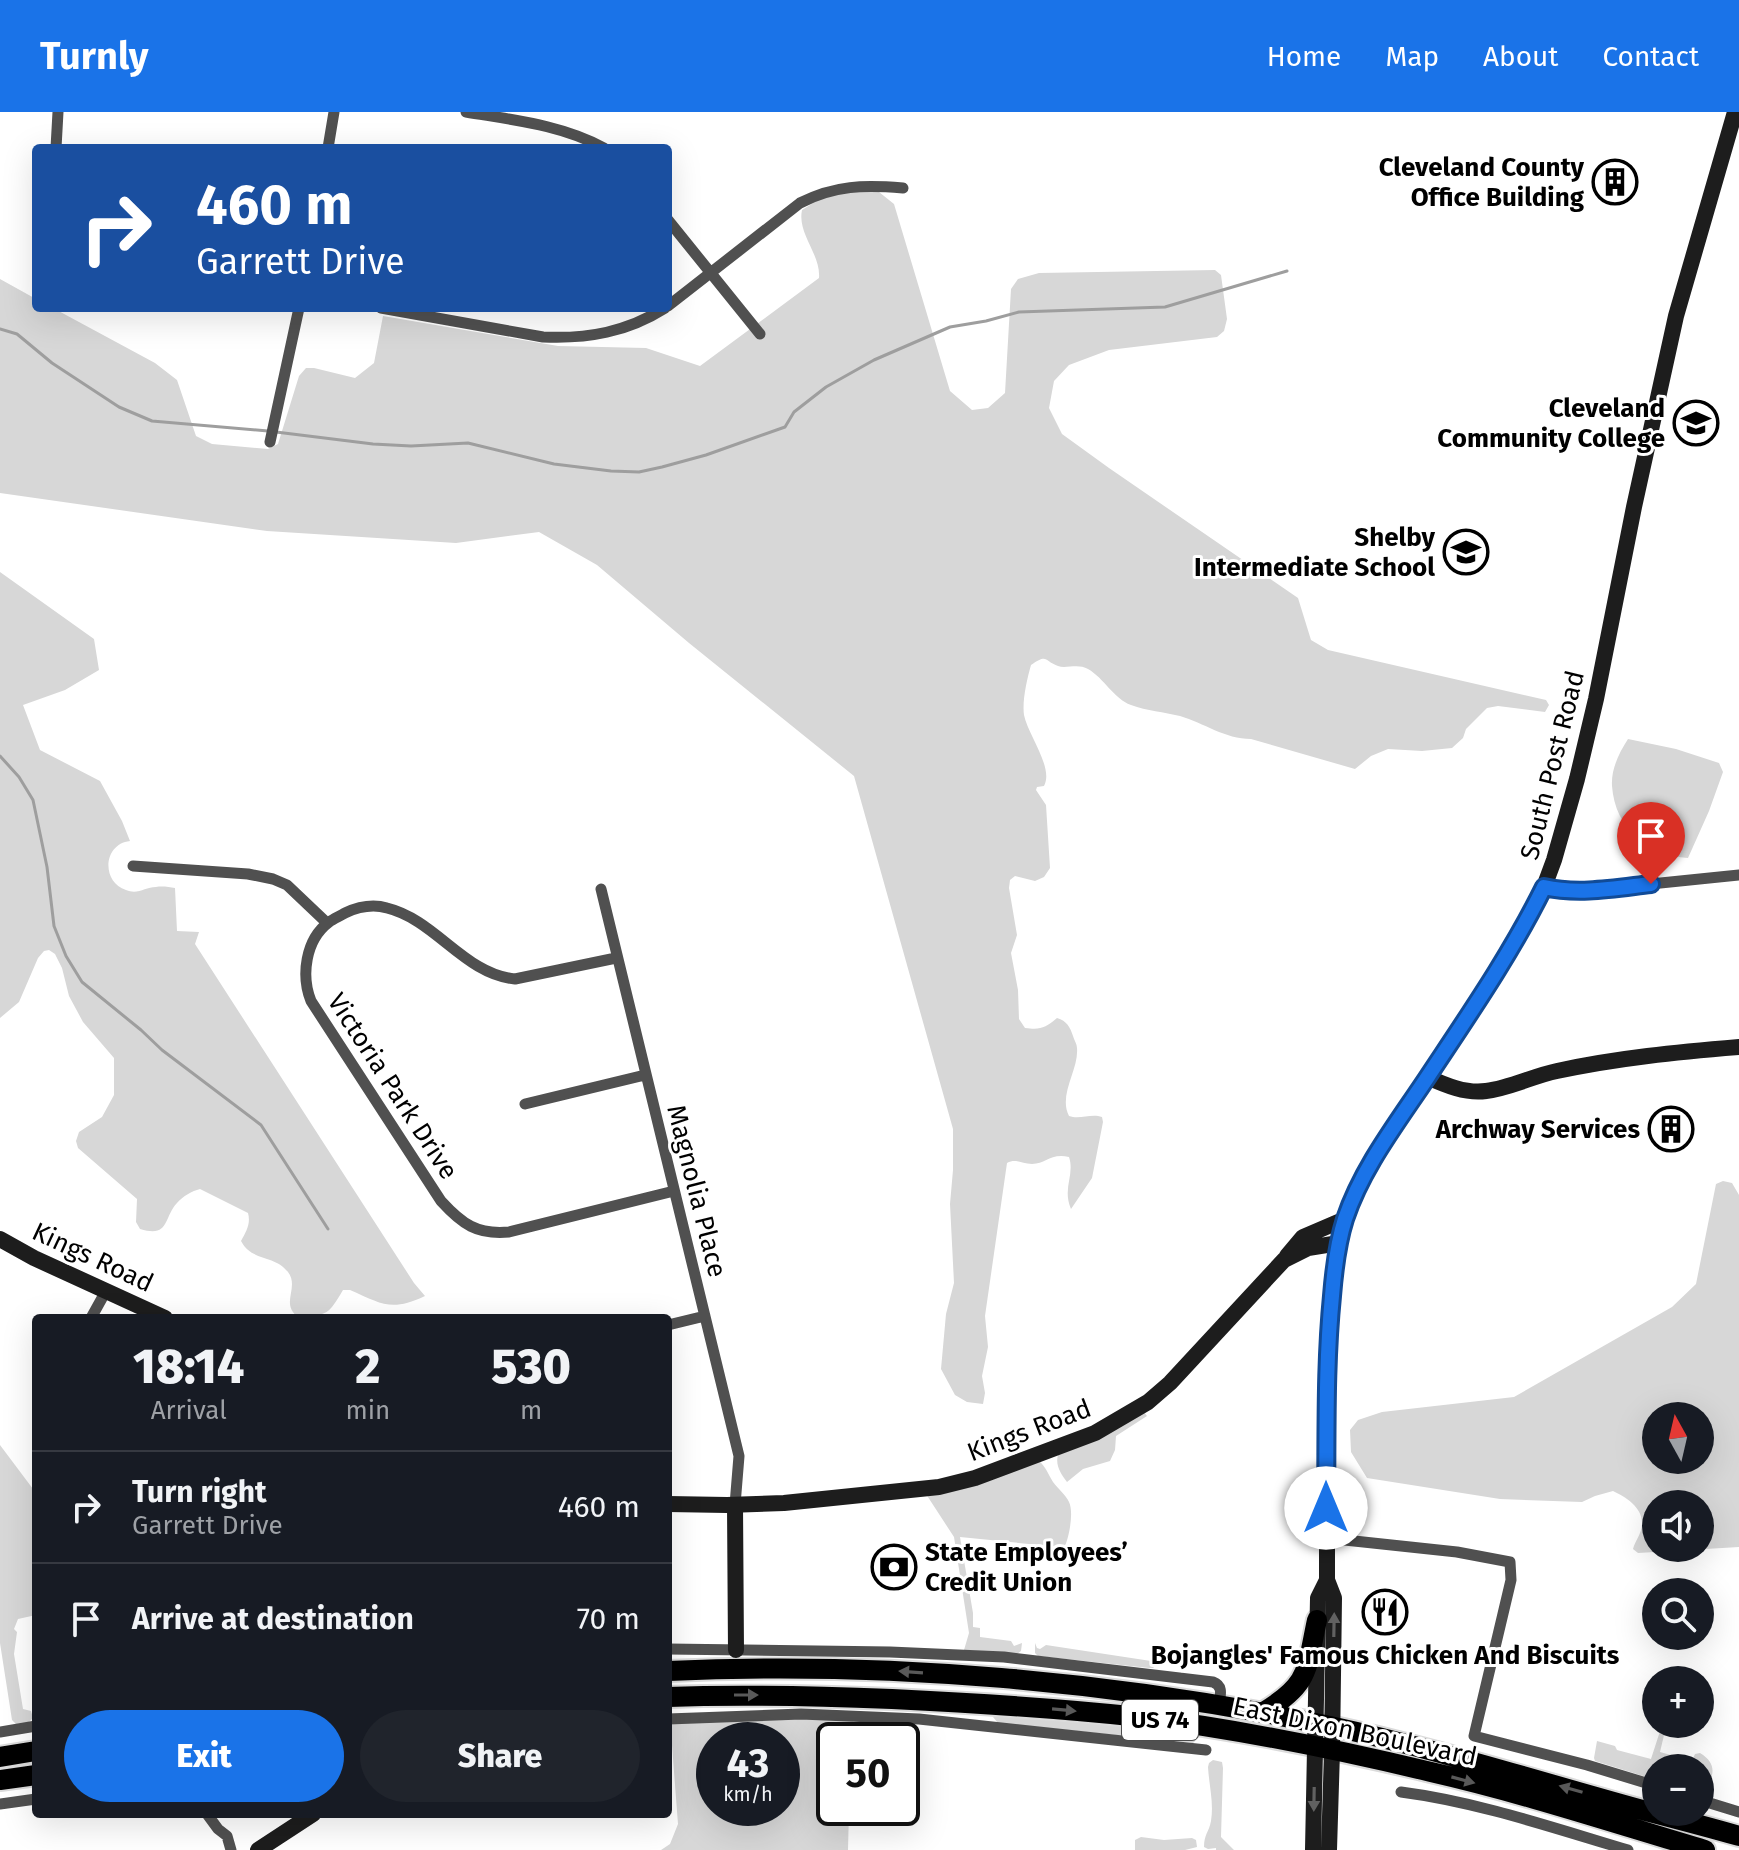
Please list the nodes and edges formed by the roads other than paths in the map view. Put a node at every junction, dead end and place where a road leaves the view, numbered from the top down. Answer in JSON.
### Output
{"nodes":[{"id":1,"x":58,"y":112,"type":"edge"},
{"id":2,"x":334,"y":112,"type":"edge"},
{"id":3,"x":466,"y":112,"type":"edge"},
{"id":4,"x":1735,"y":112,"type":"edge"},
{"id":5,"x":56,"y":144,"type":"edge"},
{"id":6,"x":329,"y":144,"type":"edge"},
{"id":7,"x":596,"y":144,"type":"edge"},
{"id":8,"x":903,"y":188,"type":"dead end"},
{"id":9,"x":672,"y":225,"type":"edge"},
{"id":10,"x":710,"y":274,"type":"junction"},
{"id":11,"x":672,"y":303,"type":"edge"},
{"id":12,"x":298,"y":312,"type":"edge"},
{"id":13,"x":403,"y":312,"type":"edge"},
{"id":14,"x":659,"y":312,"type":"edge"},
{"id":15,"x":760,"y":334,"type":"dead end"},
{"id":16,"x":270,"y":442,"type":"dead end"},
{"id":17,"x":133,"y":866,"type":"dead end"},
{"id":18,"x":1739,"y":875,"type":"edge"},
{"id":19,"x":1544,"y":887,"type":"junction"},
{"id":20,"x":601,"y":889,"type":"dead end"},
{"id":21,"x":327,"y":923,"type":"junction"},
{"id":22,"x":616,"y":958,"type":"junction"},
{"id":23,"x":1739,"y":1047,"type":"edge"},
{"id":24,"x":645,"y":1075,"type":"junction"},
{"id":25,"x":1427,"y":1077,"type":"junction"},
{"id":26,"x":525,"y":1104,"type":"dead end"},
{"id":27,"x":674,"y":1191,"type":"junction"},
{"id":28,"x":1345,"y":1219,"type":"junction"},
{"id":29,"x":0,"y":1239,"type":"edge"},
{"id":30,"x":1339,"y":1243,"type":"junction"},
{"id":31,"x":1284,"y":1260,"type":"junction"},
{"id":32,"x":106,"y":1291,"type":"junction"},
{"id":33,"x":93,"y":1314,"type":"edge"},
{"id":34,"x":156,"y":1314,"type":"edge"},
{"id":35,"x":705,"y":1316,"type":"junction"},
{"id":36,"x":672,"y":1324,"type":"edge"},
{"id":37,"x":672,"y":1504,"type":"edge"},
{"id":38,"x":735,"y":1505,"type":"junction"},
{"id":39,"x":1326,"y":1538,"type":"junction"},
{"id":40,"x":1327,"y":1580,"type":"junction"},
{"id":41,"x":1317,"y":1620,"type":"junction"},
{"id":42,"x":672,"y":1649,"type":"edge"},
{"id":43,"x":736,"y":1650,"type":"junction"},
{"id":44,"x":1036,"y":1661,"type":"junction"},
{"id":45,"x":672,"y":1671,"type":"edge"},
{"id":46,"x":1034,"y":1682,"type":"junction"},
{"id":47,"x":672,"y":1697,"type":"edge"},
{"id":48,"x":986,"y":1703,"type":"junction"},
{"id":49,"x":1219,"y":1705,"type":"junction"},
{"id":50,"x":1262,"y":1713,"type":"junction"},
{"id":51,"x":672,"y":1719,"type":"edge"},
{"id":52,"x":1324,"y":1725,"type":"junction"},
{"id":53,"x":985,"y":1726,"type":"junction"},
{"id":54,"x":32,"y":1727,"type":"edge"},
{"id":55,"x":0,"y":1732,"type":"edge"},
{"id":56,"x":1324,"y":1749,"type":"junction"},
{"id":57,"x":1206,"y":1750,"type":"dead end"},
{"id":58,"x":32,"y":1752,"type":"edge"},
{"id":59,"x":0,"y":1757,"type":"edge"},
{"id":60,"x":32,"y":1776,"type":"edge"},
{"id":61,"x":0,"y":1780,"type":"edge"},
{"id":62,"x":1642,"y":1782,"type":"edge"},
{"id":63,"x":1401,"y":1792,"type":"dead end"},
{"id":64,"x":1515,"y":1793,"type":"junction"},
{"id":65,"x":32,"y":1800,"type":"edge"},
{"id":66,"x":0,"y":1804,"type":"edge"},
{"id":67,"x":1714,"y":1804,"type":"edge"},
{"id":68,"x":1642,"y":1810,"type":"edge"},
{"id":69,"x":1739,"y":1812,"type":"edge"},
{"id":70,"x":1509,"y":1815,"type":"junction"},
{"id":71,"x":209,"y":1818,"type":"edge"},
{"id":72,"x":307,"y":1818,"type":"edge"},
{"id":73,"x":1702,"y":1826,"type":"edge"},
{"id":74,"x":1739,"y":1836,"type":"edge"},
{"id":75,"x":231,"y":1850,"type":"edge"},
{"id":76,"x":258,"y":1850,"type":"edge"},
{"id":77,"x":1313,"y":1850,"type":"edge"},
{"id":78,"x":1329,"y":1850,"type":"edge"},
{"id":79,"x":1628,"y":1850,"type":"edge"},
{"id":80,"x":1705,"y":1850,"type":"edge"}],
"edges":[{"from":1,"to":5,"type":"street"},
{"from":2,"to":6,"type":"street"},
{"from":3,"to":7,"type":"street"},
{"from":4,"to":19,"type":"main road","name":"South Post Road"},
{"from":8,"to":10,"type":"street"},
{"from":9,"to":10,"type":"street"},
{"from":10,"to":11,"type":"street"},
{"from":10,"to":15,"type":"street"},
{"from":12,"to":16,"type":"street"},
{"from":13,"to":14,"type":"street"},
{"from":17,"to":21,"type":"street"},
{"from":18,"to":19,"type":"street"},
{"from":19,"to":25,"type":"main road","name":"South Post Road"},
{"from":20,"to":22,"type":"street","name":"Magnolia Place"},
{"from":21,"to":22,"type":"street"},
{"from":21,"to":27,"type":"street","name":"Victoria Park Drive"},
{"from":22,"to":24,"type":"street","name":"Magnolia Place"},
{"from":23,"to":25,"type":"main road"},
{"from":24,"to":26,"type":"street"},
{"from":24,"to":27,"type":"street","name":"Magnolia Place"},
{"from":25,"to":28,"type":"main road","name":"South Post Road"},
{"from":27,"to":35,"type":"street","name":"Magnolia Place"},
{"from":28,"to":30,"type":"main road","name":"South Post Road"},
{"from":28,"to":31,"type":"main road"},
{"from":29,"to":32,"type":"main road","name":"Kings Road"},
{"from":30,"to":31,"type":"main road","name":"Kings Road"},
{"from":30,"to":39,"type":"main road","name":"South Post Road"},
{"from":31,"to":38,"type":"main road","name":"Kings Road"},
{"from":32,"to":33,"type":"street"},
{"from":32,"to":34,"type":"main road","name":"Kings Road"},
{"from":35,"to":36,"type":"street"},
{"from":35,"to":38,"type":"street","name":"Magnolia Place"},
{"from":37,"to":38,"type":"main road","name":"Kings Road"},
{"from":38,"to":43,"type":"main road"},
{"from":39,"to":40,"type":"main road","name":"South Post Road"},
{"from":39,"to":62,"type":"street","name":"East Dixon Boulevard"},
{"from":40,"to":41,"type":"main road","name":"South Post Road"},
{"from":52,"to":40,"type":"main road","name":"South Post Road","one_way":true},
{"from":41,"to":50,"type":"highway"},
{"from":41,"to":52,"type":"main road","name":"South Post Road"},
{"from":42,"to":43,"type":"street","name":"East Dixon Boulevard"},
{"from":43,"to":44,"type":"street","name":"East Dixon Boulevard"},
{"from":44,"to":46,"type":"street"},
{"from":44,"to":49,"type":"street","name":"East Dixon Boulevard"},
{"from":46,"to":45,"type":"highway","name":"East Dixon Boulevard","number":"US 74","one_way":true},
{"from":46,"to":49,"type":"highway","name":"East Dixon Boulevard","number":"US 74"},
{"from":47,"to":48,"type":"highway","name":"East Dixon Boulevard","number":"US 74","one_way":true},
{"from":48,"to":53,"type":"street"},
{"from":48,"to":56,"type":"highway","name":"East Dixon Boulevard","number":"US 74","one_way":true},
{"from":49,"to":50,"type":"highway","name":"East Dixon Boulevard","number":"US 74"},
{"from":50,"to":52,"type":"highway","name":"East Dixon Boulevard","number":"US 74"},
{"from":51,"to":53,"type":"street","name":"East Dixon Boulevard"},
{"from":52,"to":56,"type":"main road","name":"South Post Road"},
{"from":68,"to":52,"type":"highway","name":"East Dixon Boulevard","number":"US 74","one_way":true},
{"from":53,"to":57,"type":"street","name":"East Dixon Boulevard"},
{"from":54,"to":55,"type":"street"},
{"from":56,"to":64,"type":"highway","name":"East Dixon Boulevard","number":"US 74","one_way":true},
{"from":56,"to":77,"type":"main road","name":"South Post Road","one_way":true},
{"from":56,"to":78,"type":"main road","name":"South Post Road"},
{"from":58,"to":59,"type":"highway"},
{"from":60,"to":61,"type":"highway"},
{"from":63,"to":70,"type":"street","name":"East Dixon Boulevard"},
{"from":64,"to":70,"type":"street"},
{"from":64,"to":80,"type":"highway","name":"East Dixon Boulevard","number":"US 74"},
{"from":65,"to":66,"type":"street"},
{"from":67,"to":69,"type":"street"},
{"from":70,"to":79,"type":"street","name":"East Dixon Boulevard"},
{"from":71,"to":75,"type":"street"},
{"from":72,"to":76,"type":"main road"},
{"from":73,"to":74,"type":"highway","name":"East Dixon Boulevard","number":"US 74"}]}
